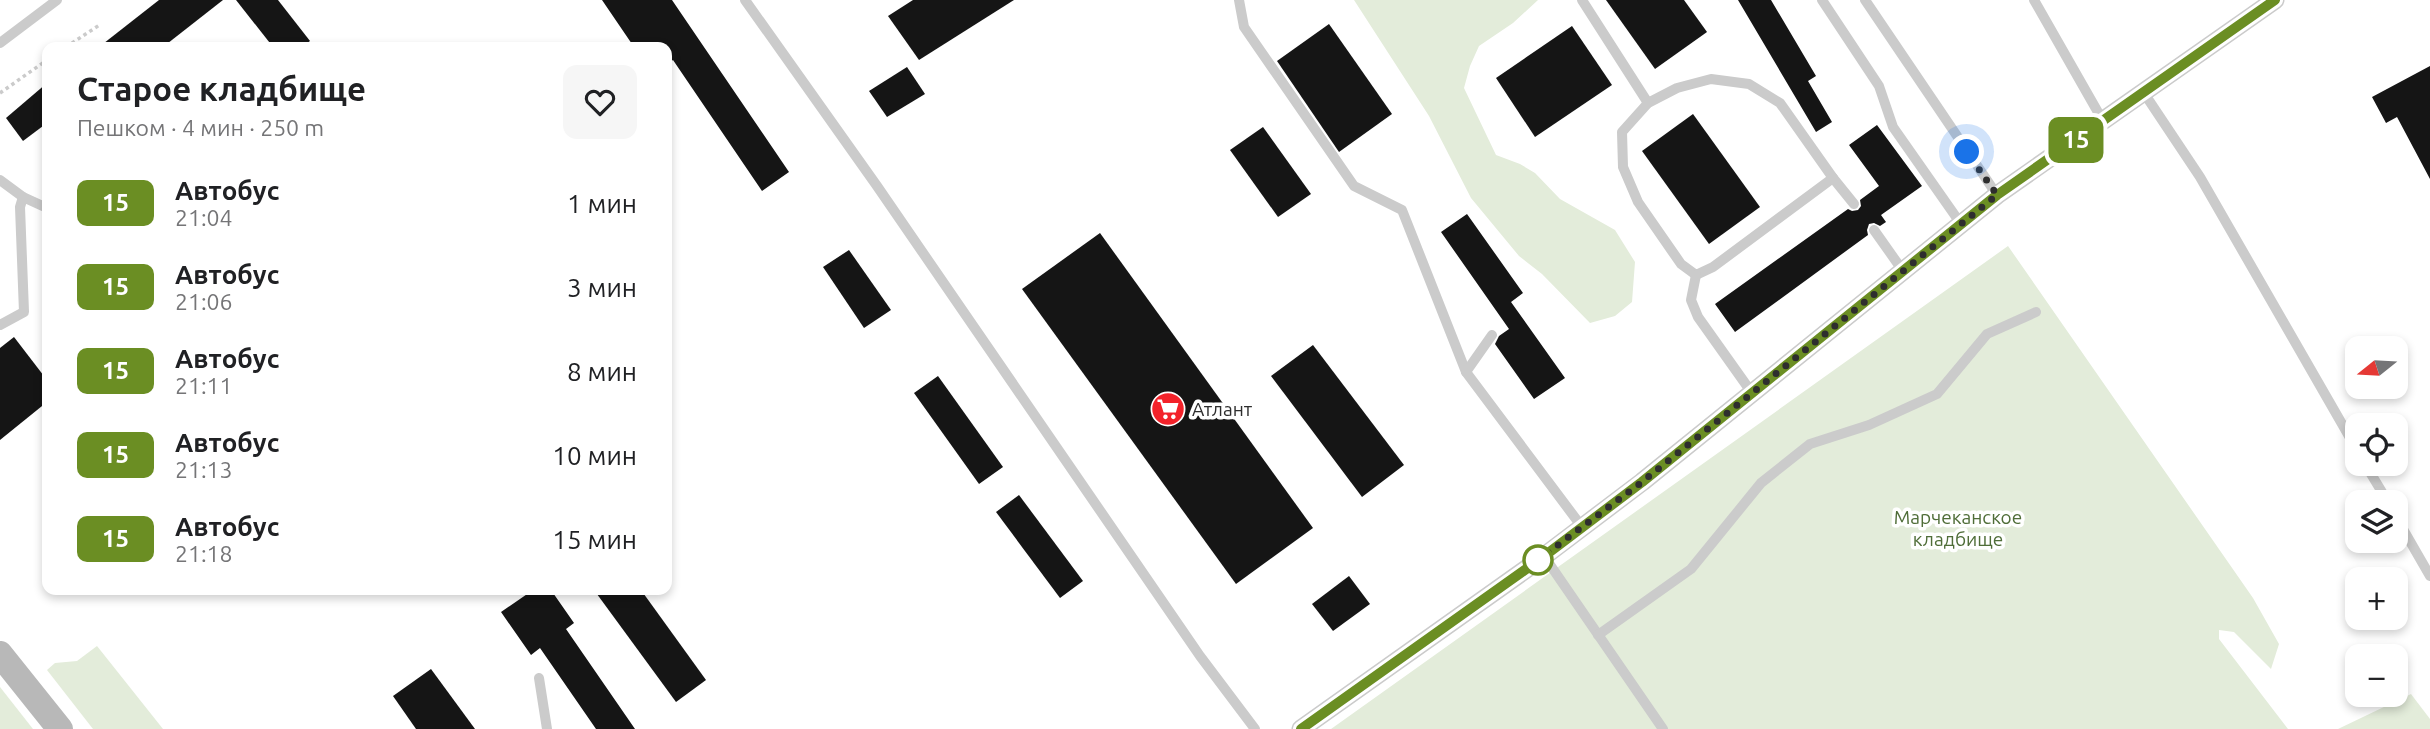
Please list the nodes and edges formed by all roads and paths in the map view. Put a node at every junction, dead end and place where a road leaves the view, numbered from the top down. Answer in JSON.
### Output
{"nodes":[{"id":1,"x":57,"y":0,"type":"edge"},
{"id":2,"x":745,"y":0,"type":"edge"},
{"id":3,"x":1239,"y":0,"type":"edge"},
{"id":4,"x":1582,"y":0,"type":"edge"},
{"id":5,"x":1822,"y":0,"type":"edge"},
{"id":6,"x":1865,"y":0,"type":"edge"},
{"id":7,"x":2034,"y":0,"type":"edge"},
{"id":8,"x":2275,"y":0,"type":"edge"},
{"id":9,"x":101,"y":24,"type":"dead end"},
{"id":10,"x":74,"y":42,"type":"edge"},
{"id":11,"x":0,"y":43,"type":"edge"},
{"id":12,"x":42,"y":64,"type":"edge"},
{"id":13,"x":0,"y":93,"type":"edge"},
{"id":14,"x":2144,"y":93,"type":"junction"},
{"id":15,"x":1648,"y":103,"type":"junction"},
{"id":16,"x":2103,"y":121,"type":"junction"},
{"id":17,"x":1833,"y":178,"type":"junction"},
{"id":18,"x":0,"y":180,"type":"edge"},
{"id":19,"x":1997,"y":195,"type":"junction"},
{"id":20,"x":23,"y":197,"type":"junction"},
{"id":21,"x":1854,"y":204,"type":"dead end"},
{"id":22,"x":42,"y":206,"type":"edge"},
{"id":23,"x":1961,"y":224,"type":"junction"},
{"id":24,"x":1874,"y":230,"type":"dead end"},
{"id":25,"x":1903,"y":271,"type":"junction"},
{"id":26,"x":1696,"y":275,"type":"junction"},
{"id":27,"x":2036,"y":312,"type":"dead end"},
{"id":28,"x":0,"y":325,"type":"edge"},
{"id":29,"x":1492,"y":335,"type":"dead end"},
{"id":30,"x":1466,"y":372,"type":"junction"},
{"id":31,"x":1752,"y":393,"type":"junction"},
{"id":32,"x":2345,"y":429,"type":"edge"},
{"id":33,"x":1582,"y":527,"type":"junction"},
{"id":34,"x":2408,"y":537,"type":"edge"},
{"id":35,"x":1544,"y":556,"type":"junction"},
{"id":36,"x":2430,"y":576,"type":"edge"},
{"id":37,"x":1598,"y":635,"type":"junction"},
{"id":38,"x":0,"y":654,"type":"edge"},
{"id":39,"x":539,"y":678,"type":"dead end"},
{"id":40,"x":60,"y":729,"type":"edge"},
{"id":41,"x":547,"y":729,"type":"edge"},
{"id":42,"x":1255,"y":729,"type":"edge"},
{"id":43,"x":1301,"y":729,"type":"edge"},
{"id":44,"x":1663,"y":729,"type":"edge"}],
"edges":[{"from":1,"to":11,"type":"lane"},
{"from":2,"to":42,"type":"lane"},
{"from":3,"to":30,"type":"lane"},
{"from":4,"to":15,"type":"lane"},
{"from":5,"to":23,"type":"lane"},
{"from":6,"to":19,"type":"lane"},
{"from":7,"to":16,"type":"lane"},
{"from":8,"to":14,"type":"street"},
{"from":9,"to":10,"type":"path"},
{"from":12,"to":13,"type":"path"},
{"from":14,"to":16,"type":"street"},
{"from":14,"to":32,"type":"lane"},
{"from":15,"to":17,"type":"lane"},
{"from":15,"to":26,"type":"lane"},
{"from":16,"to":19,"type":"street"},
{"from":17,"to":21,"type":"lane"},
{"from":17,"to":26,"type":"lane"},
{"from":18,"to":20,"type":"lane"},
{"from":19,"to":23,"type":"street"},
{"from":20,"to":22,"type":"lane"},
{"from":20,"to":28,"type":"lane"},
{"from":23,"to":25,"type":"street"},
{"from":24,"to":25,"type":"lane"},
{"from":25,"to":31,"type":"street"},
{"from":26,"to":31,"type":"lane"},
{"from":27,"to":37,"type":"lane"},
{"from":29,"to":30,"type":"lane"},
{"from":30,"to":33,"type":"lane"},
{"from":31,"to":33,"type":"street"},
{"from":33,"to":35,"type":"street"},
{"from":34,"to":36,"type":"lane"},
{"from":35,"to":37,"type":"lane"},
{"from":35,"to":43,"type":"street"},
{"from":37,"to":44,"type":"lane"},
{"from":38,"to":40,"type":"main road"},
{"from":39,"to":41,"type":"lane"}]}
